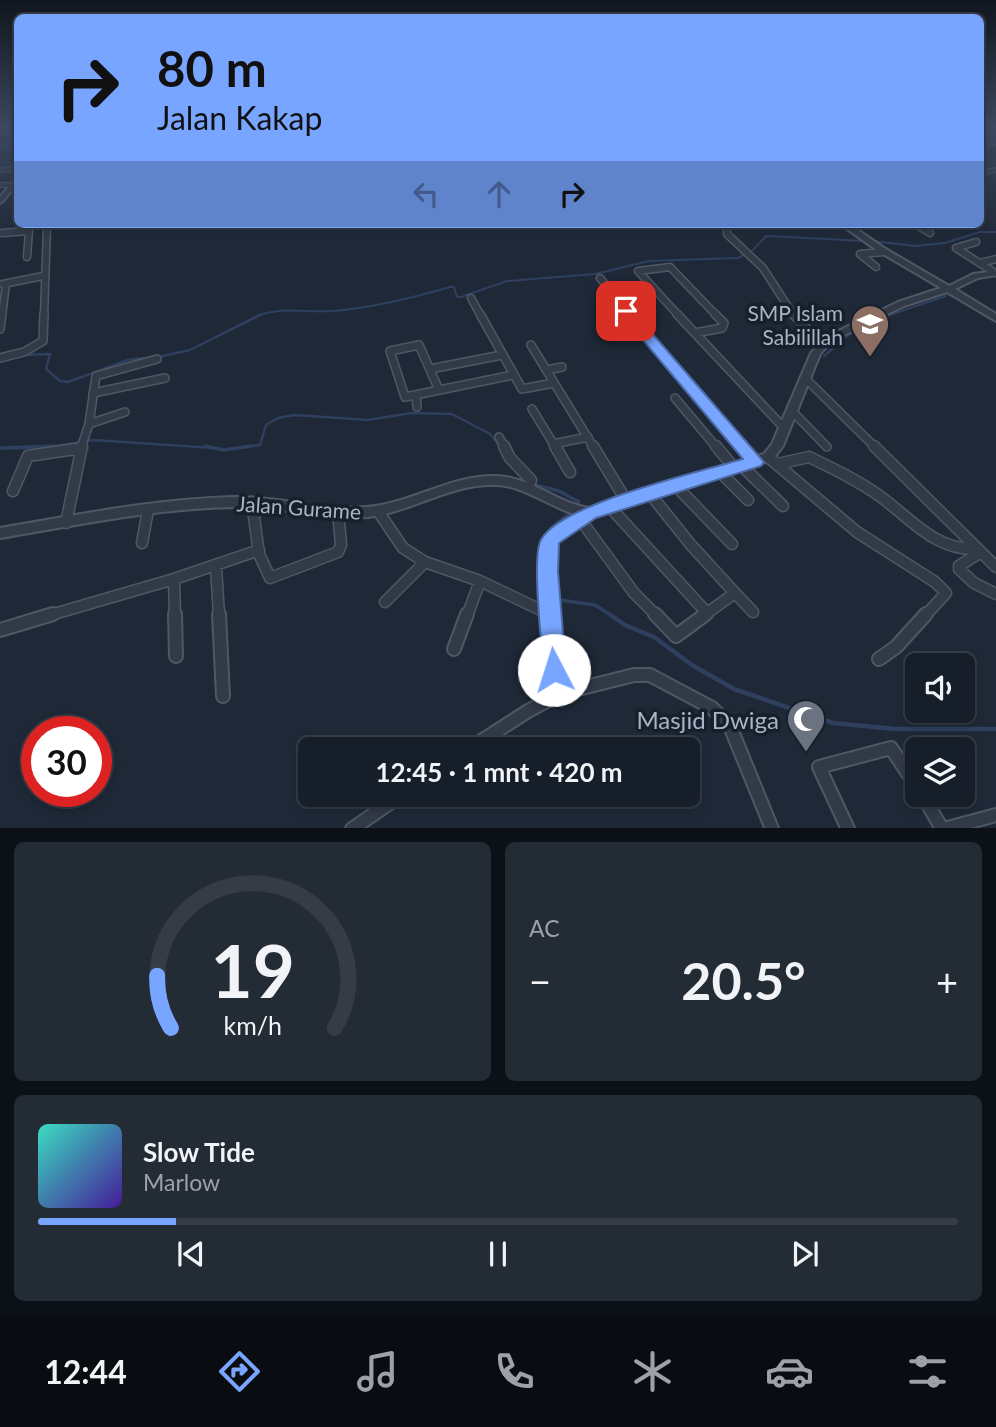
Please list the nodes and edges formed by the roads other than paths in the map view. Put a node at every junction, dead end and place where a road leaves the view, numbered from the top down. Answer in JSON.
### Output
{"nodes":[{"id":1,"x":14,"y":182,"type":"edge"},
{"id":2,"x":0,"y":201,"type":"edge"},
{"id":3,"x":47,"y":228,"type":"edge"},
{"id":4,"x":726,"y":228,"type":"edge"},
{"id":5,"x":849,"y":228,"type":"edge"},
{"id":6,"x":922,"y":228,"type":"edge"},
{"id":7,"x":930,"y":233,"type":"dead end"},
{"id":8,"x":1,"y":235,"type":"edge"},
{"id":9,"x":976,"y":242,"type":"dead end"},
{"id":10,"x":883,"y":252,"type":"junction"},
{"id":11,"x":26,"y":257,"type":"dead end"},
{"id":12,"x":996,"y":259,"type":"edge"},
{"id":13,"x":980,"y":263,"type":"junction"},
{"id":14,"x":876,"y":267,"type":"dead end"},
{"id":15,"x":995,"y":273,"type":"edge"},
{"id":16,"x":43,"y":276,"type":"junction"},
{"id":17,"x":600,"y":278,"type":"dead end"},
{"id":18,"x":3,"y":284,"type":"edge"},
{"id":19,"x":948,"y":289,"type":"junction"},
{"id":20,"x":471,"y":298,"type":"dead end"},
{"id":21,"x":996,"y":318,"type":"edge"},
{"id":22,"x":996,"y":324,"type":"edge"},
{"id":23,"x":0,"y":329,"type":"edge"},
{"id":24,"x":695,"y":333,"type":"junction"},
{"id":25,"x":531,"y":345,"type":"dead end"},
{"id":26,"x":822,"y":345,"type":"junction"},
{"id":27,"x":502,"y":355,"type":"junction"},
{"id":28,"x":0,"y":358,"type":"edge"},
{"id":29,"x":157,"y":359,"type":"dead end"},
{"id":30,"x":562,"y":367,"type":"dead end"},
{"id":31,"x":430,"y":369,"type":"junction"},
{"id":32,"x":547,"y":370,"type":"junction"},
{"id":33,"x":513,"y":375,"type":"junction"},
{"id":34,"x":165,"y":378,"type":"dead end"},
{"id":35,"x":807,"y":380,"type":"junction"},
{"id":36,"x":554,"y":383,"type":"junction"},
{"id":37,"x":439,"y":390,"type":"junction"},
{"id":38,"x":93,"y":393,"type":"junction"},
{"id":39,"x":416,"y":395,"type":"junction"},
{"id":40,"x":676,"y":398,"type":"dead end"},
{"id":41,"x":417,"y":407,"type":"dead end"},
{"id":42,"x":532,"y":409,"type":"dead end"},
{"id":43,"x":125,"y":412,"type":"dead end"},
{"id":44,"x":793,"y":412,"type":"junction"},
{"id":45,"x":89,"y":424,"type":"junction"},
{"id":46,"x":785,"y":429,"type":"junction"},
{"id":47,"x":499,"y":437,"type":"dead end"},
{"id":48,"x":588,"y":437,"type":"junction"},
{"id":49,"x":82,"y":444,"type":"junction"},
{"id":50,"x":553,"y":444,"type":"junction"},
{"id":51,"x":827,"y":447,"type":"dead end"},
{"id":52,"x":773,"y":461,"type":"junction"},
{"id":53,"x":755,"y":462,"type":"junction"},
{"id":54,"x":738,"y":467,"type":"junction"},
{"id":55,"x":570,"y":472,"type":"dead end"},
{"id":56,"x":721,"y":473,"type":"junction"},
{"id":57,"x":530,"y":484,"type":"junction"},
{"id":58,"x":677,"y":487,"type":"junction"},
{"id":59,"x":13,"y":491,"type":"dead end"},
{"id":60,"x":651,"y":495,"type":"junction"},
{"id":61,"x":748,"y":500,"type":"dead end"},
{"id":62,"x":252,"y":502,"type":"junction"},
{"id":63,"x":627,"y":502,"type":"junction"},
{"id":64,"x":783,"y":506,"type":"dead end"},
{"id":65,"x":610,"y":507,"type":"junction"},
{"id":66,"x":148,"y":510,"type":"junction"},
{"id":67,"x":338,"y":511,"type":"junction"},
{"id":68,"x":378,"y":511,"type":"junction"},
{"id":69,"x":577,"y":512,"type":"junction"},
{"id":70,"x":66,"y":523,"type":"junction"},
{"id":71,"x":0,"y":533,"type":"edge"},
{"id":72,"x":142,"y":543,"type":"dead end"},
{"id":73,"x":732,"y":544,"type":"dead end"},
{"id":74,"x":259,"y":550,"type":"junction"},
{"id":75,"x":976,"y":550,"type":"junction"},
{"id":76,"x":425,"y":562,"type":"junction"},
{"id":77,"x":216,"y":566,"type":"junction"},
{"id":78,"x":996,"y":568,"type":"edge"},
{"id":79,"x":174,"y":579,"type":"junction"},
{"id":80,"x":480,"y":581,"type":"junction"},
{"id":81,"x":735,"y":593,"type":"junction"},
{"id":82,"x":996,"y":594,"type":"edge"},
{"id":83,"x":385,"y":602,"type":"dead end"},
{"id":84,"x":550,"y":604,"type":"junction"},
{"id":85,"x":753,"y":612,"type":"dead end"},
{"id":86,"x":707,"y":613,"type":"junction"},
{"id":87,"x":0,"y":630,"type":"edge"},
{"id":88,"x":454,"y":649,"type":"dead end"},
{"id":89,"x":176,"y":656,"type":"dead end"},
{"id":90,"x":879,"y":659,"type":"dead end"},
{"id":91,"x":562,"y":694,"type":"junction"},
{"id":92,"x":223,"y":696,"type":"dead end"},
{"id":93,"x":488,"y":737,"type":"edge"},
{"id":94,"x":905,"y":767,"type":"edge"},
{"id":95,"x":384,"y":807,"type":"edge"},
{"id":96,"x":930,"y":807,"type":"edge"},
{"id":97,"x":996,"y":815,"type":"edge"},
{"id":98,"x":352,"y":828,"type":"edge"},
{"id":99,"x":772,"y":828,"type":"edge"},
{"id":100,"x":848,"y":828,"type":"edge"},
{"id":101,"x":943,"y":828,"type":"edge"}],
"edges":[{"from":1,"to":2,"type":"street"},
{"from":3,"to":16,"type":"street"},
{"from":4,"to":26,"type":"street"},
{"from":5,"to":10,"type":"street"},
{"from":6,"to":7,"type":"street"},
{"from":8,"to":11,"type":"street"},
{"from":9,"to":13,"type":"street"},
{"from":10,"to":14,"type":"street"},
{"from":10,"to":19,"type":"street"},
{"from":12,"to":13,"type":"street"},
{"from":13,"to":15,"type":"street"},
{"from":15,"to":19,"type":"street"},
{"from":16,"to":18,"type":"street"},
{"from":16,"to":28,"type":"street"},
{"from":17,"to":53,"type":"street"},
{"from":18,"to":23,"type":"street"},
{"from":19,"to":21,"type":"street"},
{"from":19,"to":22,"type":"street"},
{"from":19,"to":26,"type":"street"},
{"from":20,"to":27,"type":"street"},
{"from":24,"to":24,"type":"street"},
{"from":24,"to":46,"type":"street"},
{"from":25,"to":32,"type":"street"},
{"from":26,"to":35,"type":"street"},
{"from":27,"to":31,"type":"street"},
{"from":27,"to":33,"type":"street"},
{"from":29,"to":38,"type":"street"},
{"from":30,"to":32,"type":"street"},
{"from":31,"to":37,"type":"street"},
{"from":31,"to":39,"type":"street"},
{"from":32,"to":36,"type":"street"},
{"from":33,"to":36,"type":"street"},
{"from":33,"to":37,"type":"street"},
{"from":34,"to":38,"type":"street"},
{"from":35,"to":44,"type":"street"},
{"from":35,"to":75,"type":"street"},
{"from":36,"to":48,"type":"street"},
{"from":37,"to":39,"type":"street"},
{"from":38,"to":45,"type":"street"},
{"from":39,"to":41,"type":"street"},
{"from":40,"to":54,"type":"street"},
{"from":42,"to":50,"type":"street"},
{"from":43,"to":45,"type":"street"},
{"from":44,"to":46,"type":"street"},
{"from":44,"to":51,"type":"street"},
{"from":45,"to":49,"type":"street"},
{"from":46,"to":52,"type":"street"},
{"from":47,"to":57,"type":"street"},
{"from":48,"to":50,"type":"street"},
{"from":48,"to":63,"type":"street"},
{"from":49,"to":59,"type":"street"},
{"from":49,"to":70,"type":"street"},
{"from":50,"to":55,"type":"street"},
{"from":52,"to":53,"type":"street"},
{"from":52,"to":75,"type":"street"},
{"from":52,"to":90,"type":"street"},
{"from":53,"to":54,"type":"street"},
{"from":54,"to":56,"type":"street"},
{"from":54,"to":64,"type":"street"},
{"from":56,"to":58,"type":"street"},
{"from":56,"to":61,"type":"street"},
{"from":57,"to":68,"type":"street","name":"Jalan Gurame"},
{"from":57,"to":69,"type":"street","name":"Jalan Gurame"},
{"from":58,"to":60,"type":"street"},
{"from":58,"to":73,"type":"street"},
{"from":60,"to":63,"type":"street"},
{"from":60,"to":81,"type":"street"},
{"from":62,"to":66,"type":"street","name":"Jalan Gurame"},
{"from":62,"to":67,"type":"street","name":"Jalan Gurame"},
{"from":62,"to":74,"type":"street"},
{"from":63,"to":65,"type":"street"},
{"from":65,"to":69,"type":"street"},
{"from":65,"to":86,"type":"street"},
{"from":66,"to":70,"type":"street","name":"Jalan Gurame"},
{"from":66,"to":72,"type":"street"},
{"from":67,"to":68,"type":"street","name":"Jalan Gurame"},
{"from":67,"to":74,"type":"street"},
{"from":68,"to":76,"type":"street"},
{"from":69,"to":84,"type":"street"},
{"from":69,"to":86,"type":"street"},
{"from":70,"to":71,"type":"street","name":"Jalan Gurame"},
{"from":74,"to":77,"type":"street"},
{"from":75,"to":78,"type":"street"},
{"from":75,"to":82,"type":"street"},
{"from":76,"to":80,"type":"street"},
{"from":76,"to":83,"type":"street"},
{"from":77,"to":79,"type":"street"},
{"from":77,"to":92,"type":"street"},
{"from":79,"to":87,"type":"street"},
{"from":79,"to":89,"type":"street"},
{"from":80,"to":84,"type":"street"},
{"from":80,"to":88,"type":"street"},
{"from":81,"to":85,"type":"street"},
{"from":81,"to":86,"type":"street"},
{"from":84,"to":91,"type":"street"},
{"from":91,"to":93,"type":"street"},
{"from":91,"to":99,"type":"street"},
{"from":94,"to":100,"type":"street"},
{"from":95,"to":98,"type":"street"},
{"from":96,"to":101,"type":"street"},
{"from":97,"to":101,"type":"street"}]}
